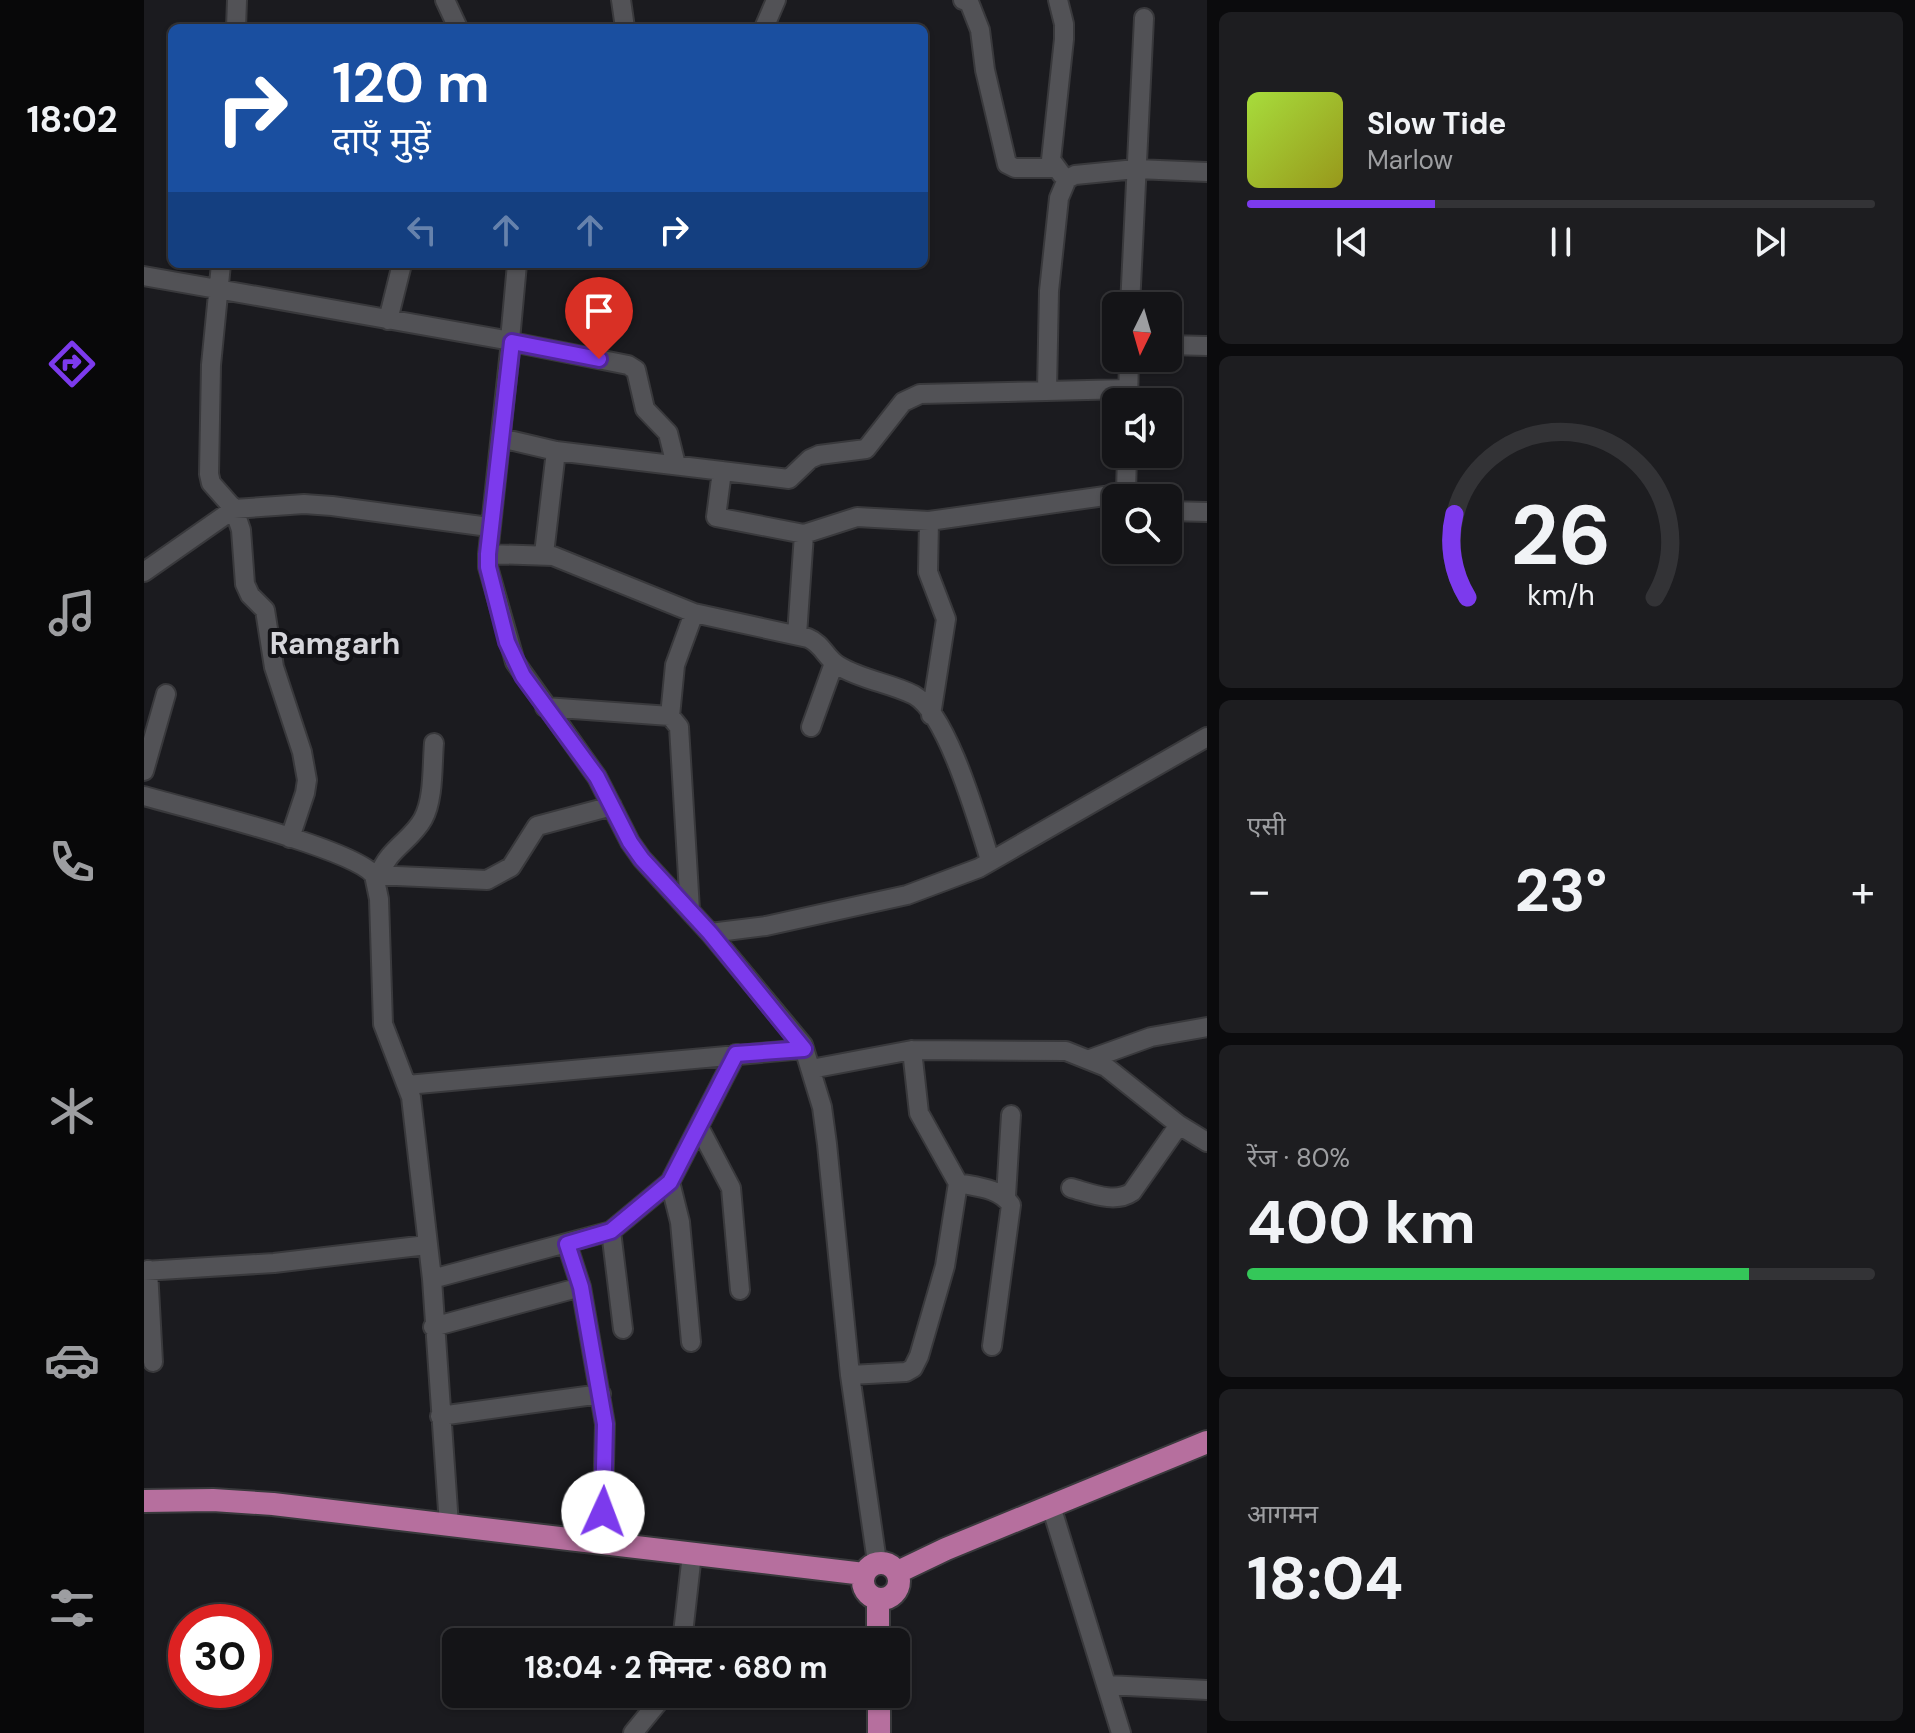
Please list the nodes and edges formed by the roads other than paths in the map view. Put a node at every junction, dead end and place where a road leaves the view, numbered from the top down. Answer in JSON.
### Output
{"nodes":[{"id":1,"x":237,"y":0,"type":"edge"},
{"id":2,"x":445,"y":0,"type":"edge"},
{"id":3,"x":621,"y":0,"type":"edge"},
{"id":4,"x":776,"y":0,"type":"edge"},
{"id":5,"x":1058,"y":0,"type":"edge"},
{"id":6,"x":968,"y":1,"type":"edge"},
{"id":7,"x":1144,"y":18,"type":"dead end"},
{"id":8,"x":236,"y":24,"type":"edge"},
{"id":9,"x":456,"y":24,"type":"edge"},
{"id":10,"x":624,"y":24,"type":"edge"},
{"id":11,"x":766,"y":24,"type":"edge"},
{"id":12,"x":1136,"y":169,"type":"junction"},
{"id":13,"x":1207,"y":172,"type":"edge"},
{"id":14,"x":1061,"y":174,"type":"junction"},
{"id":15,"x":221,"y":268,"type":"edge"},
{"id":16,"x":401,"y":268,"type":"edge"},
{"id":17,"x":517,"y":268,"type":"edge"},
{"id":18,"x":144,"y":276,"type":"edge"},
{"id":19,"x":218,"y":290,"type":"junction"},
{"id":20,"x":1131,"y":292,"type":"edge"},
{"id":21,"x":388,"y":320,"type":"junction"},
{"id":22,"x":511,"y":341,"type":"junction"},
{"id":23,"x":1182,"y":345,"type":"edge"},
{"id":24,"x":1207,"y":346,"type":"edge"},
{"id":25,"x":1047,"y":390,"type":"junction"},
{"id":26,"x":1102,"y":394,"type":"edge"},
{"id":27,"x":501,"y":438,"type":"junction"},
{"id":28,"x":556,"y":451,"type":"junction"},
{"id":29,"x":676,"y":465,"type":"junction"},
{"id":30,"x":722,"y":471,"type":"junction"},
{"id":31,"x":1102,"y":498,"type":"edge"},
{"id":32,"x":234,"y":509,"type":"junction"},
{"id":33,"x":1182,"y":511,"type":"edge"},
{"id":34,"x":1207,"y":512,"type":"edge"},
{"id":35,"x":929,"y":521,"type":"junction"},
{"id":36,"x":489,"y":527,"type":"junction"},
{"id":37,"x":804,"y":534,"type":"junction"},
{"id":38,"x":488,"y":554,"type":"junction"},
{"id":39,"x":544,"y":554,"type":"junction"},
{"id":40,"x":144,"y":572,"type":"edge"},
{"id":41,"x":694,"y":613,"type":"junction"},
{"id":42,"x":797,"y":635,"type":"junction"},
{"id":43,"x":834,"y":663,"type":"junction"},
{"id":44,"x":166,"y":694,"type":"dead end"},
{"id":45,"x":545,"y":707,"type":"junction"},
{"id":46,"x":931,"y":715,"type":"junction"},
{"id":47,"x":670,"y":716,"type":"junction"},
{"id":48,"x":811,"y":727,"type":"dead end"},
{"id":49,"x":1207,"y":737,"type":"edge"},
{"id":50,"x":434,"y":743,"type":"dead end"},
{"id":51,"x":144,"y":771,"type":"edge"},
{"id":52,"x":144,"y":796,"type":"edge"},
{"id":53,"x":612,"y":806,"type":"junction"},
{"id":54,"x":290,"y":838,"type":"junction"},
{"id":55,"x":990,"y":860,"type":"junction"},
{"id":56,"x":377,"y":875,"type":"junction"},
{"id":57,"x":690,"y":910,"type":"junction"},
{"id":58,"x":714,"y":937,"type":"junction"},
{"id":59,"x":1207,"y":1027,"type":"edge"},
{"id":60,"x":804,"y":1047,"type":"junction"},
{"id":61,"x":912,"y":1050,"type":"junction"},
{"id":62,"x":736,"y":1054,"type":"junction"},
{"id":63,"x":1090,"y":1059,"type":"junction"},
{"id":64,"x":811,"y":1069,"type":"junction"},
{"id":65,"x":407,"y":1085,"type":"junction"},
{"id":66,"x":1011,"y":1115,"type":"dead end"},
{"id":67,"x":1179,"y":1125,"type":"junction"},
{"id":68,"x":699,"y":1127,"type":"junction"},
{"id":69,"x":1207,"y":1142,"type":"edge"},
{"id":70,"x":670,"y":1182,"type":"junction"},
{"id":71,"x":958,"y":1183,"type":"junction"},
{"id":72,"x":1071,"y":1188,"type":"dead end"},
{"id":73,"x":1006,"y":1196,"type":"junction"},
{"id":74,"x":611,"y":1231,"type":"junction"},
{"id":75,"x":567,"y":1244,"type":"junction"},
{"id":76,"x":427,"y":1245,"type":"junction"},
{"id":77,"x":146,"y":1270,"type":"edge"},
{"id":78,"x":432,"y":1279,"type":"junction"},
{"id":79,"x":581,"y":1287,"type":"junction"},
{"id":80,"x":740,"y":1290,"type":"dead end"},
{"id":81,"x":433,"y":1327,"type":"junction"},
{"id":82,"x":623,"y":1329,"type":"dead end"},
{"id":83,"x":691,"y":1342,"type":"dead end"},
{"id":84,"x":992,"y":1346,"type":"dead end"},
{"id":85,"x":153,"y":1362,"type":"dead end"},
{"id":86,"x":850,"y":1375,"type":"junction"},
{"id":87,"x":601,"y":1394,"type":"junction"},
{"id":88,"x":440,"y":1416,"type":"junction"},
{"id":89,"x":1207,"y":1442,"type":"edge"},
{"id":90,"x":144,"y":1501,"type":"edge"},
{"id":91,"x":1051,"y":1506,"type":"junction"},
{"id":92,"x":449,"y":1525,"type":"junction"},
{"id":93,"x":602,"y":1543,"type":"junction"},
{"id":94,"x":692,"y":1554,"type":"junction"},
{"id":95,"x":870,"y":1568,"type":"junction"},
{"id":96,"x":898,"y":1572,"type":"junction"},
{"id":97,"x":878,"y":1599,"type":"junction"},
{"id":98,"x":684,"y":1628,"type":"edge"},
{"id":99,"x":878,"y":1628,"type":"edge"},
{"id":100,"x":1107,"y":1685,"type":"junction"},
{"id":101,"x":1207,"y":1690,"type":"edge"},
{"id":102,"x":654,"y":1708,"type":"edge"},
{"id":103,"x":879,"y":1708,"type":"edge"},
{"id":104,"x":633,"y":1733,"type":"edge"},
{"id":105,"x":879,"y":1733,"type":"edge"},
{"id":106,"x":1121,"y":1733,"type":"edge"}],
"edges":[{"from":1,"to":8,"type":"street"},
{"from":2,"to":9,"type":"street"},
{"from":3,"to":10,"type":"street"},
{"from":4,"to":11,"type":"street"},
{"from":5,"to":14,"type":"street"},
{"from":6,"to":14,"type":"street"},
{"from":7,"to":12,"type":"street"},
{"from":12,"to":13,"type":"street"},
{"from":12,"to":14,"type":"street"},
{"from":12,"to":20,"type":"street"},
{"from":14,"to":25,"type":"street"},
{"from":15,"to":19,"type":"street"},
{"from":16,"to":21,"type":"street"},
{"from":17,"to":22,"type":"street"},
{"from":18,"to":19,"type":"street"},
{"from":19,"to":21,"type":"street"},
{"from":19,"to":32,"type":"street"},
{"from":21,"to":22,"type":"street"},
{"from":22,"to":27,"type":"street"},
{"from":22,"to":29,"type":"street"},
{"from":23,"to":24,"type":"street"},
{"from":25,"to":26,"type":"street"},
{"from":25,"to":30,"type":"street"},
{"from":27,"to":28,"type":"street"},
{"from":27,"to":36,"type":"street"},
{"from":28,"to":29,"type":"street"},
{"from":28,"to":39,"type":"street"},
{"from":29,"to":30,"type":"street"},
{"from":30,"to":37,"type":"street"},
{"from":31,"to":35,"type":"street"},
{"from":32,"to":36,"type":"street"},
{"from":32,"to":40,"type":"street"},
{"from":32,"to":54,"type":"street"},
{"from":33,"to":34,"type":"street"},
{"from":35,"to":37,"type":"street"},
{"from":35,"to":46,"type":"street"},
{"from":36,"to":38,"type":"street"},
{"from":37,"to":42,"type":"street"},
{"from":38,"to":39,"type":"street"},
{"from":38,"to":45,"type":"street"},
{"from":39,"to":41,"type":"street"},
{"from":41,"to":42,"type":"street"},
{"from":41,"to":47,"type":"street"},
{"from":42,"to":43,"type":"street"},
{"from":43,"to":46,"type":"street"},
{"from":43,"to":48,"type":"street"},
{"from":44,"to":51,"type":"street"},
{"from":45,"to":47,"type":"street"},
{"from":45,"to":53,"type":"street"},
{"from":46,"to":55,"type":"street"},
{"from":47,"to":57,"type":"street"},
{"from":49,"to":55,"type":"street"},
{"from":50,"to":56,"type":"street"},
{"from":52,"to":54,"type":"street"},
{"from":53,"to":56,"type":"street"},
{"from":53,"to":57,"type":"street"},
{"from":54,"to":56,"type":"street"},
{"from":55,"to":58,"type":"street"},
{"from":56,"to":65,"type":"street"},
{"from":57,"to":58,"type":"street"},
{"from":58,"to":60,"type":"street"},
{"from":59,"to":63,"type":"street"},
{"from":60,"to":62,"type":"street"},
{"from":60,"to":64,"type":"street"},
{"from":61,"to":63,"type":"street"},
{"from":61,"to":64,"type":"street"},
{"from":61,"to":71,"type":"street"},
{"from":62,"to":65,"type":"street"},
{"from":62,"to":68,"type":"street"},
{"from":63,"to":67,"type":"street"},
{"from":64,"to":86,"type":"street"},
{"from":65,"to":76,"type":"street"},
{"from":66,"to":73,"type":"street"},
{"from":67,"to":69,"type":"street"},
{"from":67,"to":72,"type":"street"},
{"from":68,"to":70,"type":"street"},
{"from":68,"to":80,"type":"street"},
{"from":70,"to":74,"type":"street"},
{"from":70,"to":83,"type":"street"},
{"from":71,"to":73,"type":"street"},
{"from":71,"to":86,"type":"street"},
{"from":73,"to":84,"type":"street"},
{"from":74,"to":75,"type":"street"},
{"from":74,"to":82,"type":"street"},
{"from":75,"to":78,"type":"street"},
{"from":75,"to":79,"type":"street"},
{"from":76,"to":77,"type":"street"},
{"from":76,"to":78,"type":"street"},
{"from":77,"to":85,"type":"street"},
{"from":78,"to":81,"type":"street"},
{"from":79,"to":81,"type":"street"},
{"from":79,"to":87,"type":"street"},
{"from":81,"to":88,"type":"street"},
{"from":86,"to":95,"type":"street"},
{"from":87,"to":88,"type":"street"},
{"from":87,"to":93,"type":"street"},
{"from":88,"to":92,"type":"street"},
{"from":89,"to":91,"type":"main road"},
{"from":90,"to":92,"type":"main road"},
{"from":91,"to":96,"type":"main road"},
{"from":91,"to":100,"type":"street"},
{"from":92,"to":93,"type":"main road"},
{"from":93,"to":94,"type":"main road"},
{"from":94,"to":95,"type":"main road"},
{"from":94,"to":98,"type":"street"},
{"from":95,"to":96,"type":"main road"},
{"from":95,"to":97,"type":"main road"},
{"from":96,"to":97,"type":"main road"},
{"from":97,"to":99,"type":"main road"},
{"from":100,"to":101,"type":"street"},
{"from":100,"to":106,"type":"street"},
{"from":102,"to":104,"type":"street"},
{"from":103,"to":105,"type":"main road"}]}
